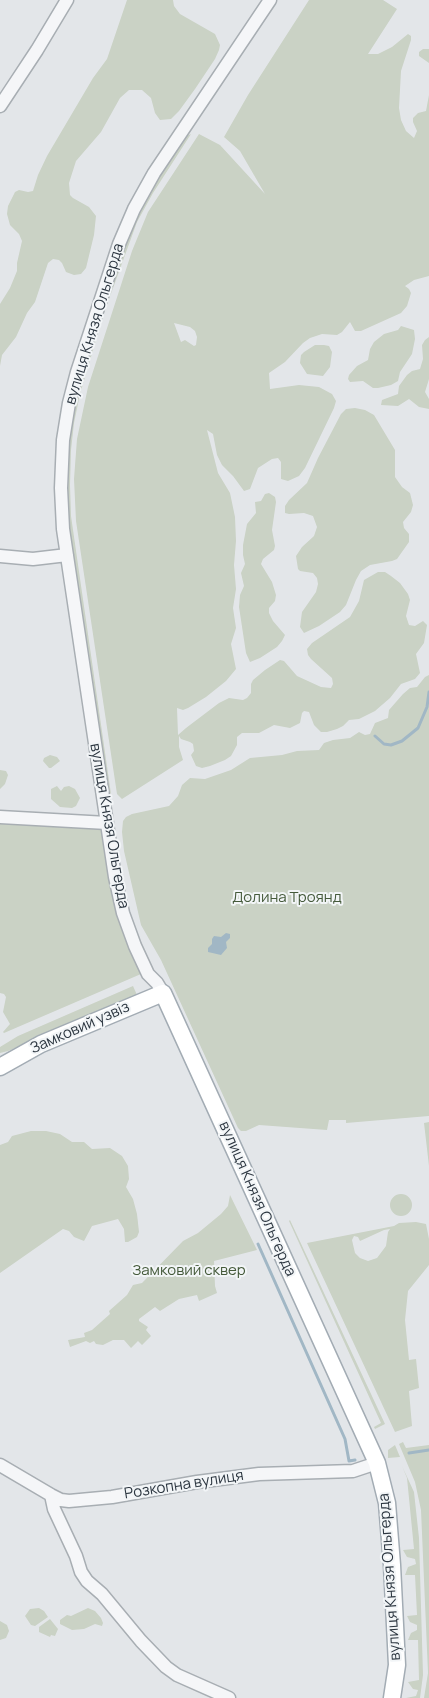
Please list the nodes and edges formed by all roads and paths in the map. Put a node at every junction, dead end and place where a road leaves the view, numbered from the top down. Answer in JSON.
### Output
{"nodes":[{"id":1,"x":67,"y":0,"type":"edge"},
{"id":2,"x":264,"y":2,"type":"edge"},
{"id":3,"x":0,"y":106,"type":"edge"},
{"id":4,"x":67,"y":555,"type":"junction"},
{"id":5,"x":0,"y":556,"type":"edge"},
{"id":6,"x":0,"y":817,"type":"edge"},
{"id":7,"x":107,"y":823,"type":"junction"},
{"id":8,"x":163,"y":993,"type":"junction"},
{"id":9,"x":1,"y":1065,"type":"edge"},
{"id":10,"x":377,"y":1463,"type":"junction"},
{"id":11,"x":0,"y":1465,"type":"edge"},
{"id":12,"x":51,"y":1495,"type":"junction"},
{"id":13,"x":229,"y":1698,"type":"edge"},
{"id":14,"x":392,"y":1698,"type":"edge"}],
"edges":[{"from":1,"to":3,"type":"street"},
{"from":2,"to":4,"type":"street","name":"вулиця Князя Ольгерда"},
{"from":4,"to":5,"type":"street"},
{"from":4,"to":7,"type":"street","name":"вулиця Князя Ольгерда"},
{"from":6,"to":7,"type":"street"},
{"from":7,"to":8,"type":"street","name":"вулиця Князя Ольгерда"},
{"from":8,"to":9,"type":"main road","name":"Замковий узвіз"},
{"from":8,"to":10,"type":"main road","name":"вулиця Князя Ольгерда"},
{"from":10,"to":12,"type":"street","name":"Розкопна вулиця"},
{"from":10,"to":14,"type":"main road","name":"вулиця Князя Ольгерда"},
{"from":11,"to":12,"type":"street","name":"Розкопна вулиця"},
{"from":12,"to":13,"type":"street"}]}
